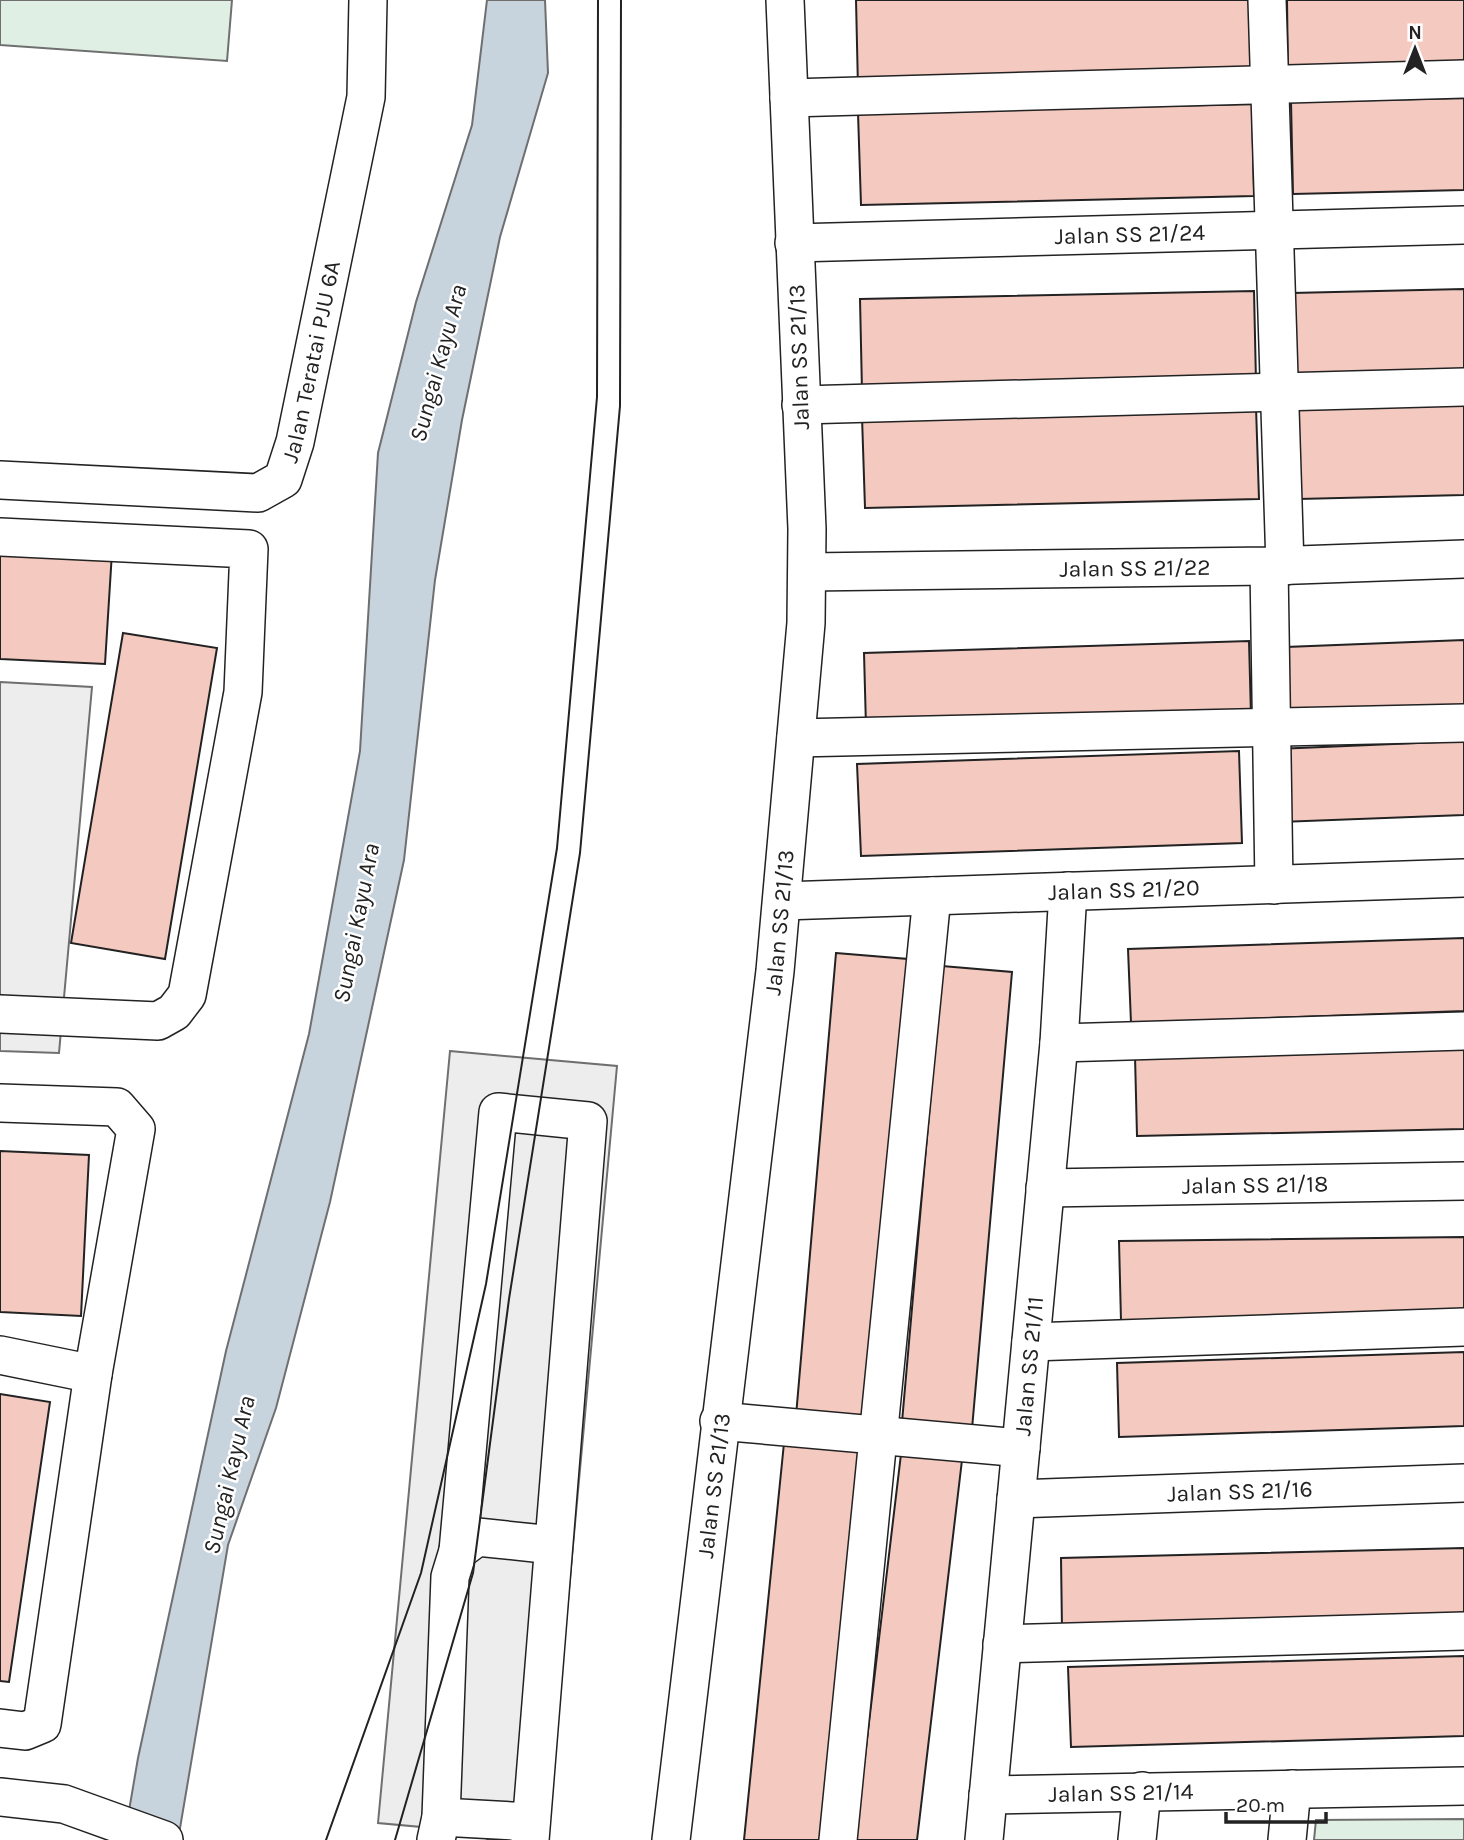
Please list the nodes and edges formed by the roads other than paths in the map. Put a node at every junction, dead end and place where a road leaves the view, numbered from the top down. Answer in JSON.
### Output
{"nodes":[{"id":1,"x":368,"y":0,"type":"edge"},
{"id":2,"x":785,"y":0,"type":"edge"},
{"id":3,"x":1267,"y":0,"type":"edge"},
{"id":4,"x":1464,"y":79,"type":"edge"},
{"id":5,"x":1270,"y":85,"type":"junction"},
{"id":6,"x":789,"y":98,"type":"junction"},
{"id":7,"x":1464,"y":225,"type":"edge"},
{"id":8,"x":1275,"y":229,"type":"junction"},
{"id":9,"x":794,"y":243,"type":"junction"},
{"id":10,"x":1464,"y":387,"type":"edge"},
{"id":11,"x":1280,"y":393,"type":"junction"},
{"id":12,"x":801,"y":405,"type":"junction"},
{"id":13,"x":0,"y":480,"type":"edge"},
{"id":14,"x":192,"y":492,"type":"junction"},
{"id":15,"x":0,"y":537,"type":"edge"},
{"id":16,"x":192,"y":547,"type":"junction"},
{"id":17,"x":1464,"y":559,"type":"edge"},
{"id":18,"x":1277,"y":566,"type":"junction"},
{"id":19,"x":808,"y":572,"type":"junction"},
{"id":20,"x":1464,"y":723,"type":"edge"},
{"id":21,"x":1273,"y":727,"type":"junction"},
{"id":22,"x":796,"y":738,"type":"junction"},
{"id":23,"x":1464,"y":878,"type":"edge"},
{"id":24,"x":1274,"y":885,"type":"junction"},
{"id":25,"x":1069,"y":891,"type":"junction"},
{"id":26,"x":932,"y":896,"type":"junction"},
{"id":27,"x":783,"y":901,"type":"junction"},
{"id":28,"x":0,"y":1014,"type":"edge"},
{"id":29,"x":1464,"y":1031,"type":"edge"},
{"id":30,"x":1059,"y":1044,"type":"junction"},
{"id":31,"x":0,"y":1103,"type":"edge"},
{"id":32,"x":1464,"y":1181,"type":"edge"},
{"id":33,"x":1045,"y":1188,"type":"junction"},
{"id":34,"x":1464,"y":1327,"type":"edge"},
{"id":35,"x":1031,"y":1342,"type":"junction"},
{"id":36,"x":0,"y":1354,"type":"edge"},
{"id":37,"x":93,"y":1374,"type":"junction"},
{"id":38,"x":719,"y":1421,"type":"junction"},
{"id":39,"x":879,"y":1435,"type":"junction"},
{"id":40,"x":1021,"y":1448,"type":"junction"},
{"id":41,"x":1464,"y":1483,"type":"edge"},
{"id":42,"x":1016,"y":1499,"type":"junction"},
{"id":43,"x":553,"y":1545,"type":"junction"},
{"id":44,"x":458,"y":1551,"type":"junction"},
{"id":45,"x":1464,"y":1631,"type":"edge"},
{"id":46,"x":1002,"y":1644,"type":"junction"},
{"id":47,"x":0,"y":1728,"type":"edge"},
{"id":48,"x":1464,"y":1786,"type":"edge"},
{"id":49,"x":1292,"y":1789,"type":"junction"},
{"id":50,"x":1142,"y":1791,"type":"junction"},
{"id":51,"x":988,"y":1795,"type":"junction"},
{"id":52,"x":0,"y":1797,"type":"edge"},
{"id":53,"x":438,"y":1829,"type":"edge"},
{"id":54,"x":530,"y":1831,"type":"edge"},
{"id":55,"x":164,"y":1840,"type":"edge"},
{"id":56,"x":670,"y":1840,"type":"edge"},
{"id":57,"x":838,"y":1840,"type":"edge"},
{"id":58,"x":984,"y":1840,"type":"edge"},
{"id":59,"x":1137,"y":1840,"type":"edge"},
{"id":60,"x":1287,"y":1840,"type":"edge"}],
"edges":[{"from":1,"to":14,"type":"street","name":"Jalan Teratai PJU 6A"},
{"from":2,"to":6,"type":"street","name":"Jalan SS 21/13"},
{"from":3,"to":5,"type":"street"},
{"from":4,"to":5,"type":"street"},
{"from":5,"to":6,"type":"street"},
{"from":5,"to":8,"type":"street"},
{"from":6,"to":9,"type":"street","name":"Jalan SS 21/13"},
{"from":7,"to":8,"type":"street","name":"Jalan SS 21/24"},
{"from":8,"to":9,"type":"street","name":"Jalan SS 21/24"},
{"from":8,"to":11,"type":"street"},
{"from":9,"to":12,"type":"street","name":"Jalan SS 21/13"},
{"from":10,"to":11,"type":"street"},
{"from":11,"to":12,"type":"street"},
{"from":11,"to":18,"type":"street"},
{"from":12,"to":19,"type":"street","name":"Jalan SS 21/13"},
{"from":13,"to":14,"type":"street","name":"Jalan Teratai PJU 6A"},
{"from":14,"to":16,"type":"street"},
{"from":15,"to":16,"type":"street"},
{"from":16,"to":28,"type":"street"},
{"from":17,"to":18,"type":"street","name":"Jalan SS 21/22"},
{"from":18,"to":19,"type":"street","name":"Jalan SS 21/22"},
{"from":18,"to":21,"type":"street"},
{"from":19,"to":22,"type":"street","name":"Jalan SS 21/13"},
{"from":20,"to":21,"type":"street"},
{"from":21,"to":22,"type":"street"},
{"from":21,"to":24,"type":"street"},
{"from":22,"to":27,"type":"street","name":"Jalan SS 21/13"},
{"from":23,"to":24,"type":"street","name":"Jalan SS 21/20"},
{"from":24,"to":25,"type":"street","name":"Jalan SS 21/20"},
{"from":25,"to":26,"type":"street","name":"Jalan SS 21/20"},
{"from":25,"to":30,"type":"street","name":"Jalan SS 21/11"},
{"from":26,"to":27,"type":"street","name":"Jalan SS 21/20"},
{"from":26,"to":39,"type":"street"},
{"from":27,"to":38,"type":"street","name":"Jalan SS 21/13"},
{"from":29,"to":30,"type":"street"},
{"from":30,"to":33,"type":"street","name":"Jalan SS 21/11"},
{"from":31,"to":37,"type":"street"},
{"from":32,"to":33,"type":"street","name":"Jalan SS 21/18"},
{"from":33,"to":35,"type":"street","name":"Jalan SS 21/11"},
{"from":34,"to":35,"type":"street"},
{"from":35,"to":40,"type":"street","name":"Jalan SS 21/11"},
{"from":36,"to":37,"type":"street"},
{"from":37,"to":47,"type":"street"},
{"from":38,"to":39,"type":"street"},
{"from":38,"to":56,"type":"street","name":"Jalan SS 21/13"},
{"from":39,"to":40,"type":"street"},
{"from":39,"to":57,"type":"street"},
{"from":40,"to":42,"type":"street","name":"Jalan SS 21/11"},
{"from":41,"to":42,"type":"street","name":"Jalan SS 21/16"},
{"from":42,"to":46,"type":"street","name":"Jalan SS 21/11"},
{"from":43,"to":44,"type":"street"},
{"from":43,"to":44,"type":"street"},
{"from":43,"to":54,"type":"street"},
{"from":44,"to":53,"type":"street"},
{"from":45,"to":46,"type":"street"},
{"from":46,"to":51,"type":"street","name":"Jalan SS 21/11"},
{"from":48,"to":49,"type":"street","name":"Jalan SS 21/14"},
{"from":49,"to":50,"type":"street","name":"Jalan SS 21/14"},
{"from":49,"to":60,"type":"street"},
{"from":50,"to":51,"type":"street","name":"Jalan SS 21/14"},
{"from":50,"to":59,"type":"street"},
{"from":51,"to":58,"type":"street","name":"Jalan SS 21/11"},
{"from":52,"to":55,"type":"street"},
{"from":53,"to":54,"type":"street"}]}
